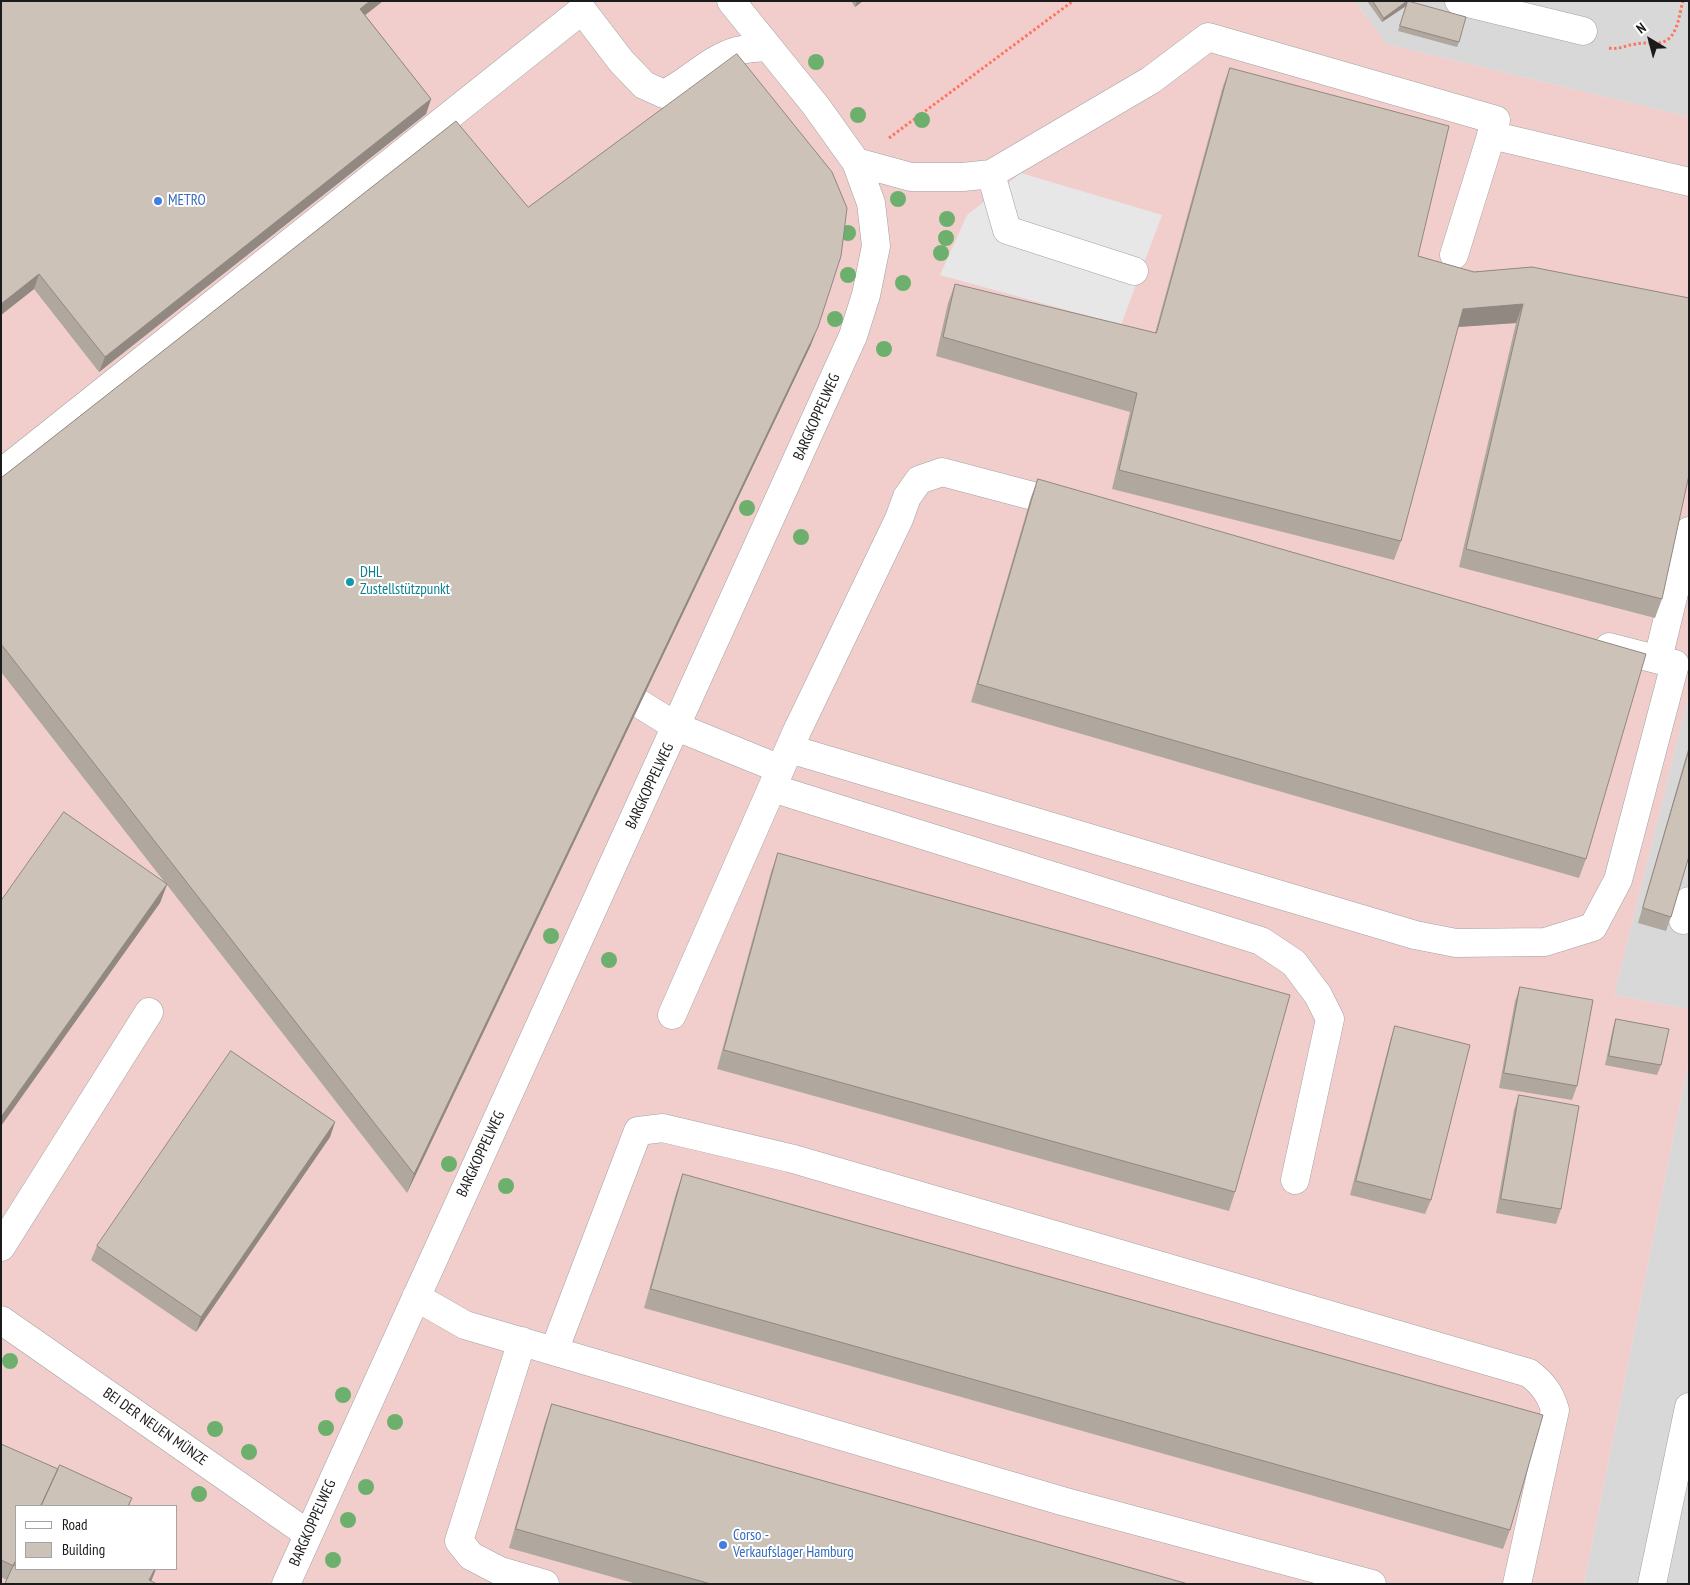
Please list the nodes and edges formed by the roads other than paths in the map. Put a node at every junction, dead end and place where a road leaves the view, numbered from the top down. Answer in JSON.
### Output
{"nodes":[{"id":1,"x":731,"y":1,"type":"edge"},
{"id":2,"x":1459,"y":1,"type":"edge"},
{"id":3,"x":579,"y":5,"type":"edge"},
{"id":4,"x":1584,"y":31,"type":"road end"},
{"id":5,"x":768,"y":47,"type":"junction"},
{"id":6,"x":1491,"y":135,"type":"junction"},
{"id":7,"x":856,"y":162,"type":"junction"},
{"id":8,"x":990,"y":174,"type":"junction"},
{"id":9,"x":1689,"y":182,"type":"edge"},
{"id":10,"x":1454,"y":255,"type":"dead end"},
{"id":11,"x":1134,"y":270,"type":"dead end"},
{"id":12,"x":1,"y":473,"type":"edge"},
{"id":13,"x":1095,"y":512,"type":"edge"},
{"id":14,"x":1689,"y":531,"type":"edge"},
{"id":15,"x":1582,"y":639,"type":"edge"},
{"id":16,"x":1658,"y":659,"type":"junction"},
{"id":17,"x":588,"y":682,"type":"edge"},
{"id":18,"x":677,"y":727,"type":"junction"},
{"id":19,"x":781,"y":768,"type":"junction"},
{"id":20,"x":149,"y":1012,"type":"dead end"},
{"id":21,"x":672,"y":1015,"type":"dead end"},
{"id":22,"x":1295,"y":1180,"type":"dead end"},
{"id":23,"x":1,"y":1246,"type":"edge"},
{"id":24,"x":416,"y":1298,"type":"junction"},
{"id":25,"x":1,"y":1320,"type":"edge"},
{"id":26,"x":522,"y":1341,"type":"junction"},
{"id":27,"x":554,"y":1351,"type":"junction"},
{"id":28,"x":1689,"y":1407,"type":"edge"},
{"id":29,"x":308,"y":1534,"type":"junction"},
{"id":30,"x":286,"y":1584,"type":"edge"},
{"id":31,"x":545,"y":1584,"type":"edge"},
{"id":32,"x":1372,"y":1584,"type":"edge"},
{"id":33,"x":1517,"y":1584,"type":"edge"},
{"id":34,"x":1652,"y":1584,"type":"edge"}],
"edges":[{"from":1,"to":5,"type":"street","name":"BARGKOPPELWEG"},
{"from":2,"to":4,"type":"street"},
{"from":3,"to":5,"type":"street"},
{"from":3,"to":12,"type":"street"},
{"from":5,"to":7,"type":"street","name":"BARGKOPPELWEG"},
{"from":6,"to":8,"type":"street"},
{"from":6,"to":9,"type":"street"},
{"from":6,"to":10,"type":"street"},
{"from":7,"to":8,"type":"street"},
{"from":7,"to":18,"type":"street","name":"BARGKOPPELWEG"},
{"from":8,"to":11,"type":"street"},
{"from":13,"to":19,"type":"street"},
{"from":14,"to":16,"type":"street"},
{"from":15,"to":16,"type":"street"},
{"from":16,"to":19,"type":"street"},
{"from":17,"to":18,"type":"street"},
{"from":18,"to":19,"type":"street"},
{"from":18,"to":24,"type":"street","name":"BARGKOPPELWEG"},
{"from":19,"to":21,"type":"street"},
{"from":19,"to":22,"type":"street"},
{"from":20,"to":23,"type":"street"},
{"from":24,"to":26,"type":"street"},
{"from":24,"to":29,"type":"street","name":"BARGKOPPELWEG"},
{"from":25,"to":29,"type":"street","name":"BEI DER NEUEN MÜNZE"},
{"from":26,"to":27,"type":"street"},
{"from":26,"to":31,"type":"street"},
{"from":27,"to":32,"type":"street"},
{"from":27,"to":33,"type":"street"},
{"from":28,"to":34,"type":"street"},
{"from":29,"to":30,"type":"street","name":"BARGKOPPELWEG"}]}
